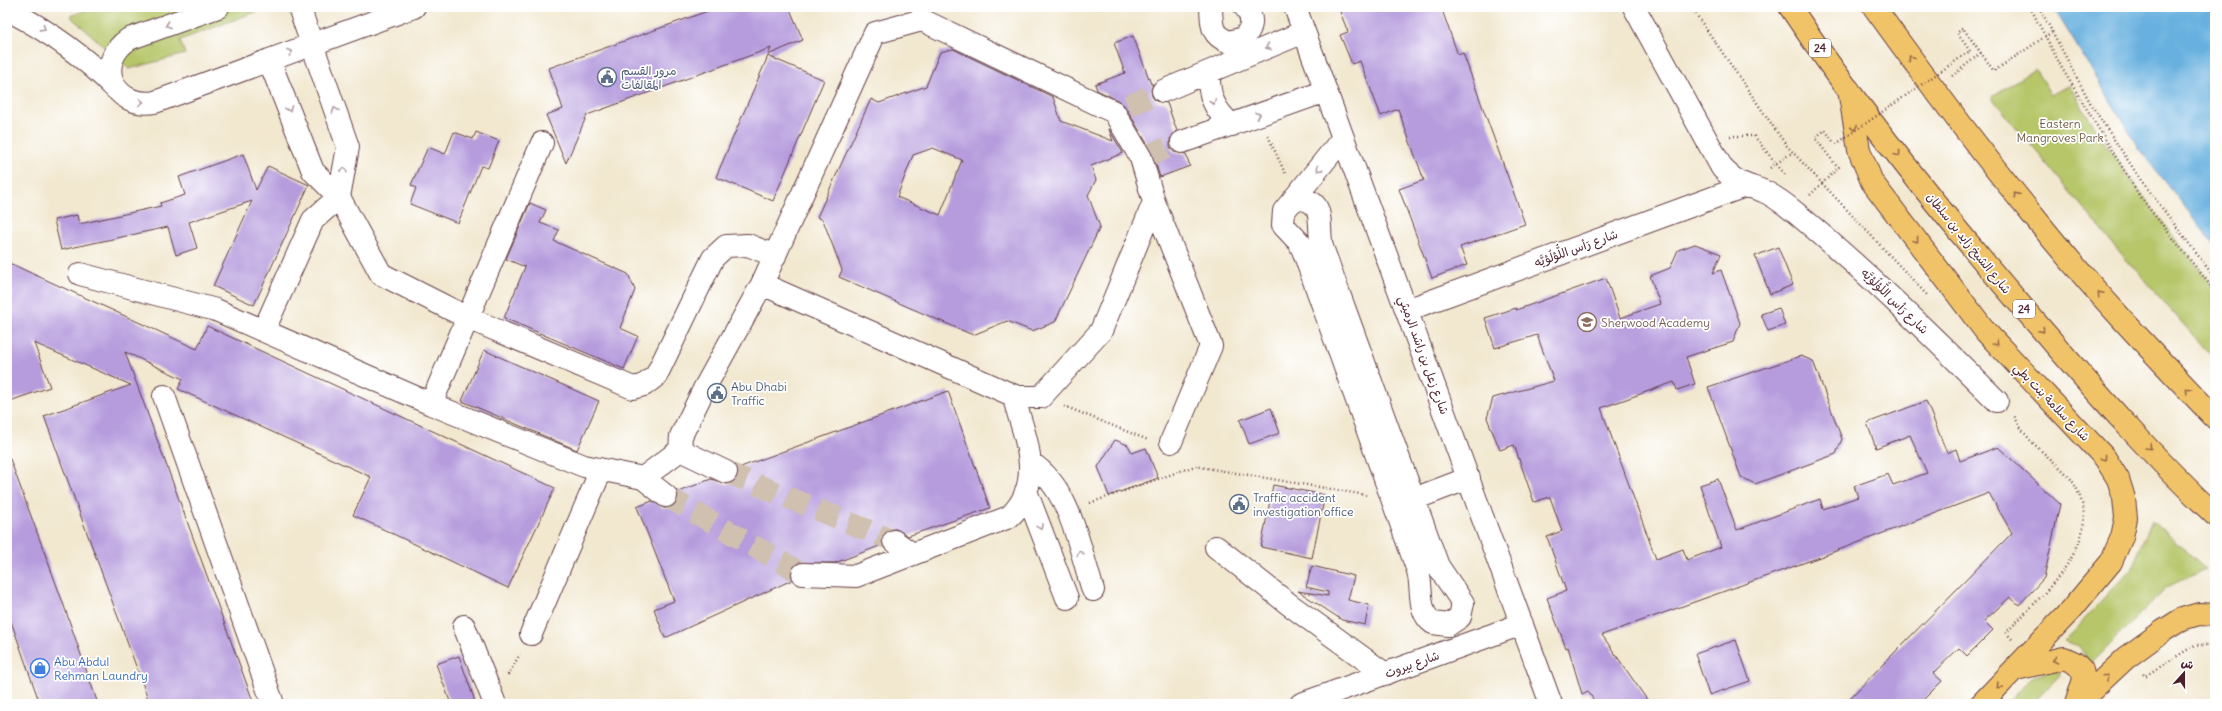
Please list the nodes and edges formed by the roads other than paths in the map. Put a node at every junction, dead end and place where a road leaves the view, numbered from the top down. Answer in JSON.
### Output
{"nodes":[{"id":1,"x":218,"y":7,"type":"edge"},
{"id":2,"x":299,"y":7,"type":"edge"},
{"id":3,"x":414,"y":7,"type":"edge"},
{"id":4,"x":1211,"y":7,"type":"edge"},
{"id":5,"x":1245,"y":7,"type":"edge"},
{"id":6,"x":1295,"y":7,"type":"edge"},
{"id":7,"x":1634,"y":7,"type":"edge"},
{"id":8,"x":1790,"y":7,"type":"edge"},
{"id":9,"x":1874,"y":7,"type":"edge"},
{"id":10,"x":10,"y":9,"type":"edge"},
{"id":11,"x":381,"y":12,"type":"edge"},
{"id":12,"x":1304,"y":32,"type":"junction"},
{"id":13,"x":312,"y":45,"type":"junction"},
{"id":14,"x":270,"y":60,"type":"junction"},
{"id":15,"x":1209,"y":72,"type":"junction"},
{"id":16,"x":117,"y":90,"type":"junction"},
{"id":17,"x":1849,"y":90,"type":"junction"},
{"id":18,"x":1326,"y":91,"type":"junction"},
{"id":19,"x":1163,"y":92,"type":"tunnel mouth"},
{"id":20,"x":1232,"y":125,"type":"junction"},
{"id":21,"x":1344,"y":138,"type":"junction"},
{"id":22,"x":1182,"y":142,"type":"tunnel mouth"},
{"id":23,"x":542,"y":143,"type":"dead end"},
{"id":24,"x":1745,"y":186,"type":"junction"},
{"id":25,"x":339,"y":196,"type":"junction"},
{"id":26,"x":1295,"y":198,"type":"junction"},
{"id":27,"x":1154,"y":202,"type":"junction"},
{"id":28,"x":775,"y":256,"type":"junction"},
{"id":29,"x":80,"y":274,"type":"dead end"},
{"id":30,"x":762,"y":284,"type":"junction"},
{"id":31,"x":1407,"y":310,"type":"junction"},
{"id":32,"x":468,"y":318,"type":"junction"},
{"id":33,"x":264,"y":330,"type":"junction"},
{"id":34,"x":1013,"y":395,"type":"junction"},
{"id":35,"x":164,"y":396,"type":"dead end"},
{"id":36,"x":1997,"y":401,"type":"dead end"},
{"id":37,"x":431,"y":404,"type":"junction"},
{"id":38,"x":2215,"y":418,"type":"edge"},
{"id":39,"x":1171,"y":442,"type":"road end"},
{"id":40,"x":680,"y":450,"type":"junction"},
{"id":41,"x":1031,"y":462,"type":"junction"},
{"id":42,"x":601,"y":470,"type":"junction"},
{"id":43,"x":726,"y":472,"type":"tunnel mouth"},
{"id":44,"x":644,"y":478,"type":"junction"},
{"id":45,"x":1469,"y":478,"type":"junction"},
{"id":46,"x":1026,"y":491,"type":"junction"},
{"id":47,"x":666,"y":496,"type":"tunnel mouth"},
{"id":48,"x":1414,"y":499,"type":"junction"},
{"id":49,"x":2215,"y":515,"type":"edge"},
{"id":50,"x":894,"y":541,"type":"tunnel mouth"},
{"id":51,"x":1216,"y":547,"type":"dead end"},
{"id":52,"x":912,"y":554,"type":"junction"},
{"id":53,"x":803,"y":574,"type":"tunnel mouth"},
{"id":54,"x":1092,"y":590,"type":"dead end"},
{"id":55,"x":1067,"y":598,"type":"dead end"},
{"id":56,"x":2215,"y":615,"type":"edge"},
{"id":57,"x":1522,"y":624,"type":"junction"},
{"id":58,"x":464,"y":626,"type":"dead end"},
{"id":59,"x":531,"y":634,"type":"road end"},
{"id":60,"x":2016,"y":669,"type":"junction"},
{"id":61,"x":1385,"y":674,"type":"junction"},
{"id":62,"x":493,"y":699,"type":"edge"},
{"id":63,"x":272,"y":704,"type":"edge"},
{"id":64,"x":1301,"y":704,"type":"edge"},
{"id":65,"x":1551,"y":704,"type":"edge"},
{"id":66,"x":1981,"y":704,"type":"edge"},
{"id":67,"x":2077,"y":704,"type":"edge"}],
"edges":[{"from":1,"to":16,"type":"street","one_way":true},
{"from":2,"to":13,"type":"street"},
{"from":3,"to":11,"type":"street"},
{"from":4,"to":5,"type":"street"},
{"from":6,"to":12,"type":"street","name":"شارع زعل بن راشد الرميثي"},
{"from":7,"to":24,"type":"street","name":"شارع رَأس اللُّؤلُؤيَّه"},
{"from":8,"to":17,"type":"main road","name":"شارع الشيخ زايد بن سلطان","number":"24"},
{"from":38,"to":9,"type":"main road","one_way":true},
{"from":10,"to":16,"type":"street","one_way":true},
{"from":11,"to":13,"type":"street"},
{"from":12,"to":15,"type":"street","one_way":true},
{"from":12,"to":18,"type":"street","name":"شارع زعل بن راشد الرميثي"},
{"from":14,"to":13,"type":"street","one_way":true},
{"from":25,"to":13,"type":"street","one_way":true},
{"from":16,"to":14,"type":"street","one_way":true},
{"from":14,"to":25,"type":"street","one_way":true},
{"from":15,"to":19,"type":"street"},
{"from":15,"to":20,"type":"street","one_way":true},
{"from":17,"to":49,"type":"main road","name":"شارع الشيخ زايد بن سلطان","number":"24","one_way":true},
{"from":17,"to":60,"type":"main road","name":"شارع سلامة بنت بطي","one_way":true},
{"from":20,"to":18,"type":"street","one_way":true},
{"from":18,"to":21,"type":"street","name":"شارع زعل بن راشد الرميثي"},
{"from":20,"to":22,"type":"street"},
{"from":21,"to":26,"type":"street","one_way":true},
{"from":21,"to":31,"type":"street","name":"شارع زعل بن راشد الرميثي"},
{"from":23,"to":32,"type":"street"},
{"from":24,"to":31,"type":"street","name":"شارع رَأس اللُّؤلُؤيَّه"},
{"from":24,"to":36,"type":"street","name":"شارع رَأس اللُّؤلُؤيَّه"},
{"from":25,"to":32,"type":"street"},
{"from":25,"to":33,"type":"street"},
{"from":26,"to":48,"type":"street"},
{"from":26,"to":48,"type":"street"},
{"from":27,"to":28,"type":"street"},
{"from":27,"to":34,"type":"street"},
{"from":27,"to":39,"type":"street"},
{"from":28,"to":30,"type":"street"},
{"from":28,"to":32,"type":"street"},
{"from":29,"to":33,"type":"street"},
{"from":30,"to":34,"type":"street"},
{"from":30,"to":40,"type":"street"},
{"from":31,"to":45,"type":"street","name":"شارع زعل بن راشد الرميثي"},
{"from":32,"to":37,"type":"street"},
{"from":33,"to":37,"type":"street"},
{"from":34,"to":41,"type":"street"},
{"from":35,"to":63,"type":"street"},
{"from":37,"to":42,"type":"street"},
{"from":40,"to":43,"type":"street"},
{"from":40,"to":44,"type":"street"},
{"from":41,"to":46,"type":"street"},
{"from":54,"to":41,"type":"street","one_way":true},
{"from":42,"to":44,"type":"street"},
{"from":42,"to":59,"type":"street"},
{"from":44,"to":47,"type":"street"},
{"from":45,"to":48,"type":"street"},
{"from":45,"to":57,"type":"street","name":"شارع زعل بن راشد الرميثي"},
{"from":46,"to":52,"type":"street"},
{"from":46,"to":55,"type":"street","one_way":true},
{"from":50,"to":52,"type":"street"},
{"from":51,"to":61,"type":"street"},
{"from":52,"to":53,"type":"street"},
{"from":67,"to":56,"type":"main road","one_way":true},
{"from":57,"to":61,"type":"street","name":"شارع بيروت"},
{"from":57,"to":65,"type":"street","name":"شارع زعل بن راشد الرميثي"},
{"from":58,"to":62,"type":"street"},
{"from":60,"to":66,"type":"main road","name":"شارع سلامة بنت بطي","one_way":true},
{"from":67,"to":60,"type":"main road","one_way":true},
{"from":61,"to":64,"type":"street","name":"شارع بيروت"}]}
